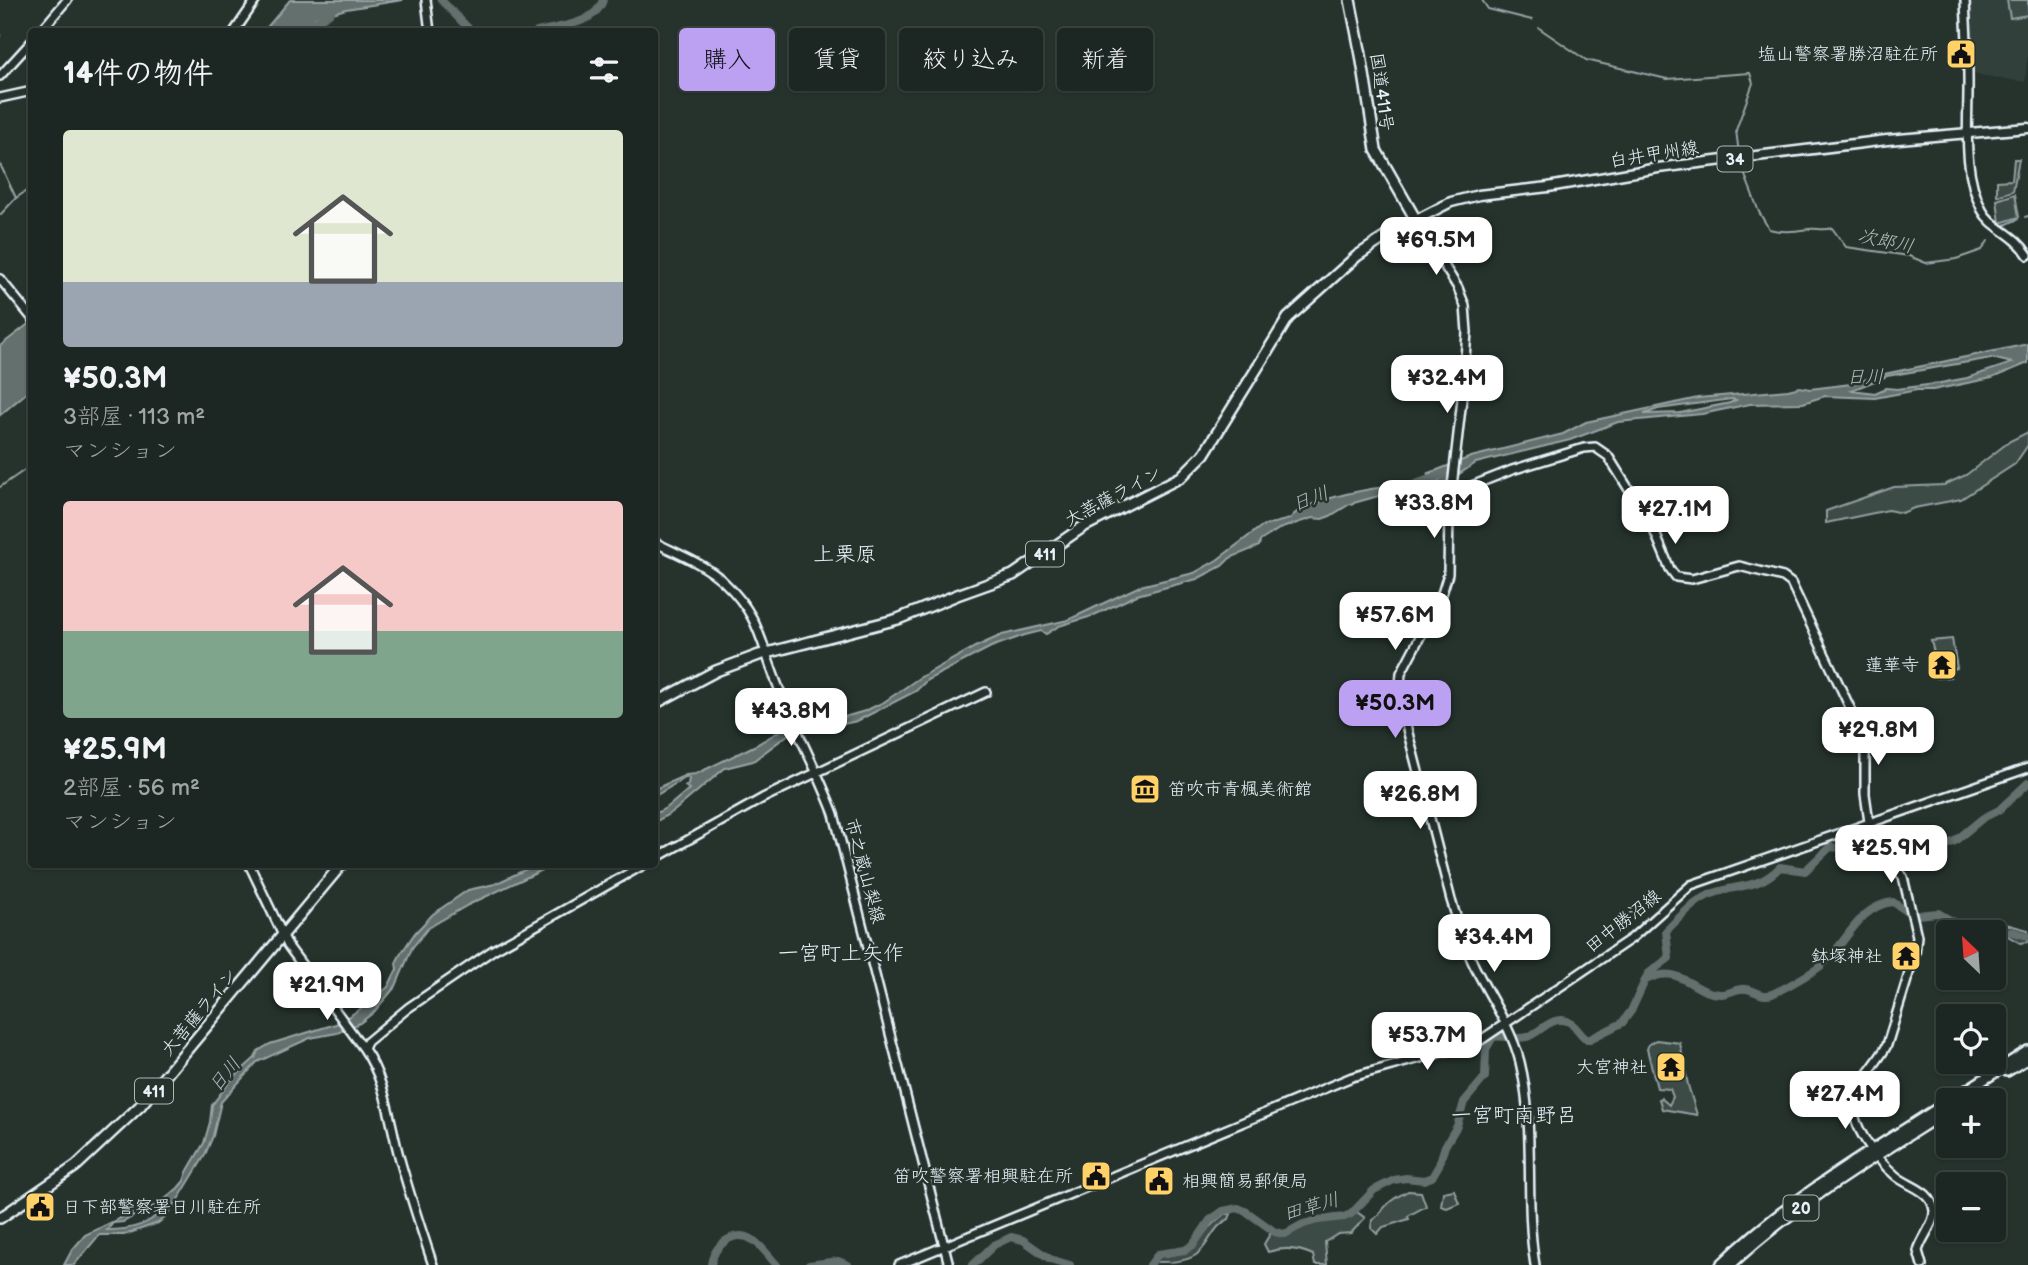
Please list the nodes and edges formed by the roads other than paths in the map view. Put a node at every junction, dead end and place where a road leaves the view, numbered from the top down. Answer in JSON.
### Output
{"nodes":[{"id":1,"x":67,"y":0,"type":"edge"},
{"id":2,"x":256,"y":0,"type":"edge"},
{"id":3,"x":1350,"y":0,"type":"edge"},
{"id":4,"x":1965,"y":0,"type":"edge"},
{"id":5,"x":426,"y":1,"type":"edge"},
{"id":6,"x":43,"y":28,"type":"edge"},
{"id":7,"x":237,"y":28,"type":"edge"},
{"id":8,"x":429,"y":28,"type":"edge"},
{"id":9,"x":28,"y":45,"type":"edge"},
{"id":10,"x":0,"y":76,"type":"edge"},
{"id":11,"x":28,"y":92,"type":"edge"},
{"id":12,"x":0,"y":98,"type":"edge"},
{"id":13,"x":2028,"y":128,"type":"edge"},
{"id":14,"x":1966,"y":133,"type":"junction"},
{"id":15,"x":1416,"y":220,"type":"junction"},
{"id":16,"x":2028,"y":256,"type":"edge"},
{"id":17,"x":0,"y":279,"type":"edge"},
{"id":18,"x":28,"y":314,"type":"edge"},
{"id":19,"x":1451,"y":491,"type":"junction"},
{"id":20,"x":658,"y":544,"type":"edge"},
{"id":21,"x":768,"y":653,"type":"junction"},
{"id":22,"x":986,"y":692,"type":"dead end"},
{"id":23,"x":658,"y":702,"type":"edge"},
{"id":24,"x":2028,"y":768,"type":"edge"},
{"id":25,"x":817,"y":772,"type":"junction"},
{"id":26,"x":1869,"y":822,"type":"junction"},
{"id":27,"x":658,"y":857,"type":"edge"},
{"id":28,"x":251,"y":868,"type":"edge"},
{"id":29,"x":339,"y":868,"type":"edge"},
{"id":30,"x":638,"y":868,"type":"edge"},
{"id":31,"x":283,"y":936,"type":"junction"},
{"id":32,"x":1505,"y":1024,"type":"junction"},
{"id":33,"x":364,"y":1049,"type":"junction"},
{"id":34,"x":2028,"y":1051,"type":"edge"},
{"id":35,"x":2028,"y":1058,"type":"edge"},
{"id":36,"x":1977,"y":1088,"type":"edge"},
{"id":37,"x":1979,"y":1088,"type":"edge"},
{"id":38,"x":1936,"y":1112,"type":"edge"},
{"id":39,"x":1875,"y":1153,"type":"junction"},
{"id":40,"x":0,"y":1218,"type":"edge"},
{"id":41,"x":944,"y":1246,"type":"junction"},
{"id":42,"x":949,"y":1263,"type":"edge"},
{"id":43,"x":433,"y":1265,"type":"edge"},
{"id":44,"x":899,"y":1265,"type":"edge"},
{"id":45,"x":1535,"y":1265,"type":"edge"},
{"id":46,"x":1721,"y":1265,"type":"edge"},
{"id":47,"x":1730,"y":1265,"type":"edge"},
{"id":48,"x":1922,"y":1265,"type":"edge"}],
"edges":[{"from":1,"to":6,"type":"street"},
{"from":2,"to":7,"type":"street"},
{"from":3,"to":15,"type":"highway","name":"国道411号"},
{"from":4,"to":14,"type":"street"},
{"from":5,"to":8,"type":"street"},
{"from":9,"to":10,"type":"street"},
{"from":11,"to":12,"type":"street"},
{"from":13,"to":14,"type":"main road","name":"白井甲州線","number":"34"},
{"from":14,"to":15,"type":"main road","name":"白井甲州線","number":"34"},
{"from":14,"to":16,"type":"street"},
{"from":15,"to":19,"type":"street"},
{"from":15,"to":21,"type":"highway","name":"大菩薩ライン","number":"411"},
{"from":17,"to":18,"type":"street"},
{"from":19,"to":26,"type":"street"},
{"from":19,"to":32,"type":"street"},
{"from":20,"to":21,"type":"street","name":"市之蔵山梨線"},
{"from":21,"to":23,"type":"highway","name":"大菩薩ライン","number":"411"},
{"from":21,"to":25,"type":"street","name":"市之蔵山梨線"},
{"from":22,"to":25,"type":"street"},
{"from":24,"to":26,"type":"street","name":"田中勝沼線"},
{"from":25,"to":27,"type":"street"},
{"from":25,"to":41,"type":"street","name":"市之蔵山梨線"},
{"from":26,"to":32,"type":"street","name":"田中勝沼線"},
{"from":26,"to":39,"type":"street"},
{"from":28,"to":31,"type":"street"},
{"from":29,"to":31,"type":"highway","name":"大菩薩ライン","number":"411"},
{"from":30,"to":33,"type":"street"},
{"from":31,"to":33,"type":"street"},
{"from":31,"to":40,"type":"highway","name":"大菩薩ライン","number":"411"},
{"from":32,"to":41,"type":"street","name":"田中勝沼線"},
{"from":32,"to":45,"type":"street"},
{"from":33,"to":43,"type":"street"},
{"from":34,"to":36,"type":"highway","number":"20"},
{"from":35,"to":37,"type":"highway","number":"20"},
{"from":38,"to":39,"type":"highway","number":"20"},
{"from":39,"to":46,"type":"highway","number":"20"},
{"from":39,"to":47,"type":"highway","number":"20"},
{"from":39,"to":48,"type":"street"},
{"from":41,"to":42,"type":"street","name":"市之蔵山梨線"},
{"from":41,"to":44,"type":"street","name":"田中勝沼線"}]}
